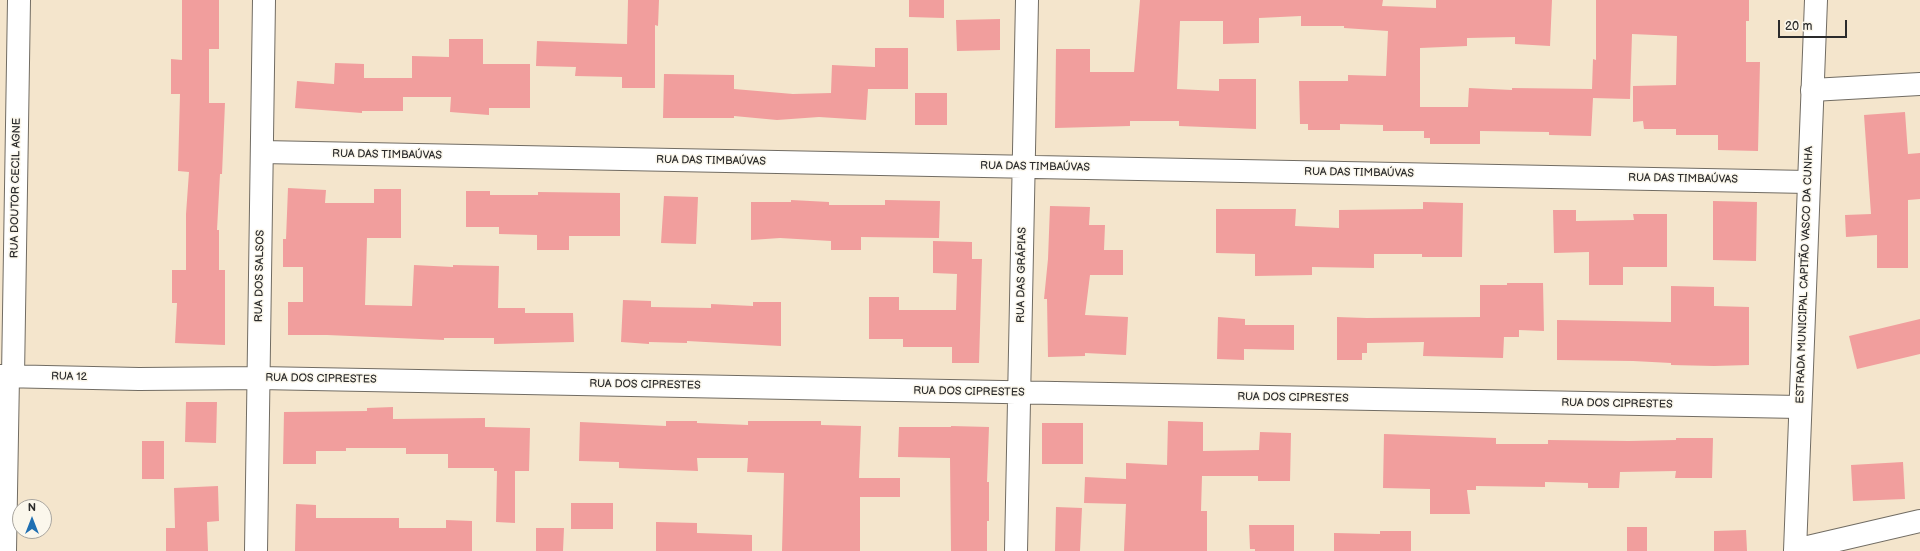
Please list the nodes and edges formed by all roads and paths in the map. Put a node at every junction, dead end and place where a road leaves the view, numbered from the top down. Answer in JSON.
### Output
{"nodes":[{"id":1,"x":19,"y":0,"type":"edge"},
{"id":2,"x":264,"y":0,"type":"edge"},
{"id":3,"x":1027,"y":0,"type":"edge"},
{"id":4,"x":1816,"y":0,"type":"edge"},
{"id":5,"x":1920,"y":84,"type":"edge"},
{"id":6,"x":1812,"y":90,"type":"junction"},
{"id":7,"x":262,"y":152,"type":"junction"},
{"id":8,"x":1024,"y":167,"type":"junction"},
{"id":9,"x":1808,"y":182,"type":"junction"},
{"id":10,"x":7,"y":376,"type":"edge"},
{"id":11,"x":259,"y":378,"type":"junction"},
{"id":12,"x":139,"y":379,"type":"joint"},
{"id":13,"x":1019,"y":392,"type":"junction"},
{"id":14,"x":1800,"y":407,"type":"junction"},
{"id":15,"x":1920,"y":521,"type":"edge"},
{"id":16,"x":1795,"y":550,"type":"edge"},
{"id":17,"x":5,"y":551,"type":"edge"},
{"id":18,"x":256,"y":551,"type":"edge"},
{"id":19,"x":1016,"y":551,"type":"edge"}],
"edges":[{"from":1,"to":10,"type":"street","name":"RUA DOUTOR CECIL AGNE"},
{"from":2,"to":7,"type":"street","name":"RUA DOS SALSOS"},
{"from":3,"to":8,"type":"street","name":"RUA DAS GRÁPIAS"},
{"from":4,"to":6,"type":"street","name":"ESTRADA MUNICIPAL CAPITÃO VASCO DA CUNHA"},
{"from":5,"to":6,"type":"street"},
{"from":6,"to":9,"type":"street","name":"ESTRADA MUNICIPAL CAPITÃO VASCO DA CUNHA"},
{"from":7,"to":8,"type":"street","name":"RUA DAS TIMBAÚVAS"},
{"from":7,"to":11,"type":"street","name":"RUA DOS SALSOS"},
{"from":8,"to":9,"type":"street","name":"RUA DAS TIMBAÚVAS"},
{"from":8,"to":13,"type":"street","name":"RUA DAS GRÁPIAS"},
{"from":9,"to":14,"type":"street","name":"ESTRADA MUNICIPAL CAPITÃO VASCO DA CUNHA"},
{"from":10,"to":12,"type":"street","name":"RUA 12"},
{"from":10,"to":17,"type":"street","name":"RUA DOUTOR CECIL AGNE"},
{"from":11,"to":12,"type":"street","name":"RUA DOS CIPRESTES"},
{"from":11,"to":13,"type":"street","name":"RUA DOS CIPRESTES"},
{"from":11,"to":18,"type":"street","name":"RUA DOS SALSOS"},
{"from":13,"to":14,"type":"street","name":"RUA DOS CIPRESTES"},
{"from":13,"to":19,"type":"street","name":"RUA DAS GRÁPIAS"},
{"from":14,"to":16,"type":"street","name":"ESTRADA MUNICIPAL CAPITÃO VASCO DA CUNHA"},
{"from":15,"to":16,"type":"street"}]}
